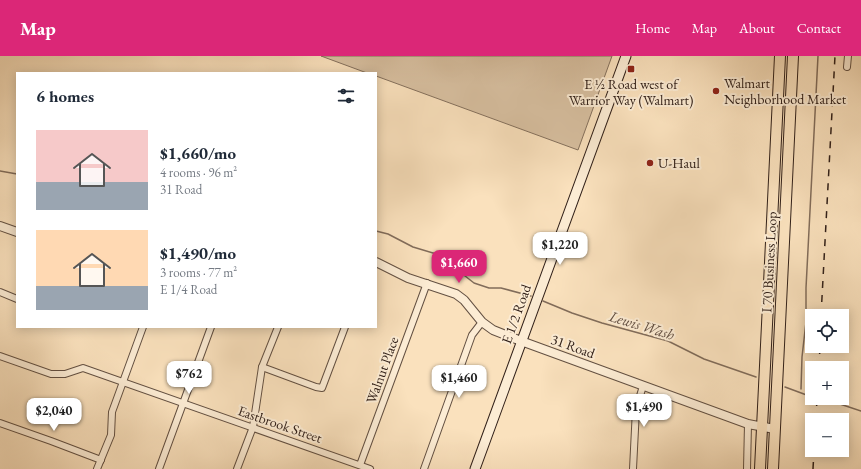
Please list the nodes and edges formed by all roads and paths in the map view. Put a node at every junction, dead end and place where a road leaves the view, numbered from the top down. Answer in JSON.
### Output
{"nodes":[{"id":1,"x":626,"y":56,"type":"edge"},
{"id":2,"x":779,"y":56,"type":"edge"},
{"id":3,"x":793,"y":56,"type":"edge"},
{"id":4,"x":848,"y":56,"type":"edge"},
{"id":5,"x":847,"y":66,"type":"dead end"},
{"id":6,"x":0,"y":226,"type":"edge"},
{"id":7,"x":16,"y":232,"type":"edge"},
{"id":8,"x":377,"y":262,"type":"edge"},
{"id":9,"x":426,"y":284,"type":"junction"},
{"id":10,"x":0,"y":292,"type":"edge"},
{"id":11,"x":16,"y":299,"type":"edge"},
{"id":12,"x":482,"y":322,"type":"junction"},
{"id":13,"x":143,"y":328,"type":"edge"},
{"id":14,"x":212,"y":328,"type":"edge"},
{"id":15,"x":278,"y":328,"type":"edge"},
{"id":16,"x":345,"y":328,"type":"edge"},
{"id":17,"x":521,"y":341,"type":"junction"},
{"id":18,"x":0,"y":356,"type":"edge"},
{"id":19,"x":262,"y":367,"type":"junction"},
{"id":20,"x":123,"y":382,"type":"junction"},
{"id":21,"x":643,"y":386,"type":"junction"},
{"id":22,"x":184,"y":403,"type":"junction"},
{"id":23,"x":0,"y":423,"type":"edge"},
{"id":24,"x":748,"y":424,"type":"junction"},
{"id":25,"x":253,"y":427,"type":"junction"},
{"id":26,"x":762,"y":427,"type":"junction"},
{"id":27,"x":775,"y":429,"type":"junction"},
{"id":28,"x":101,"y":460,"type":"junction"},
{"id":29,"x":360,"y":465,"type":"junction"},
{"id":30,"x":97,"y":469,"type":"edge"},
{"id":31,"x":159,"y":469,"type":"edge"},
{"id":32,"x":237,"y":469,"type":"edge"},
{"id":33,"x":370,"y":469,"type":"edge"},
{"id":34,"x":424,"y":469,"type":"edge"},
{"id":35,"x":475,"y":469,"type":"edge"},
{"id":36,"x":633,"y":469,"type":"edge"},
{"id":37,"x":747,"y":469,"type":"edge"},
{"id":38,"x":760,"y":469,"type":"edge"},
{"id":39,"x":773,"y":469,"type":"edge"}],
"edges":[{"from":1,"to":17,"type":"main road","name":"E 1/2 Road"},
{"from":2,"to":26,"type":"main road","name":"I 70 Business Loop"},
{"from":3,"to":27,"type":"main road","name":"I 70 Business Loop"},
{"from":4,"to":5,"type":"street"},
{"from":6,"to":7,"type":"street"},
{"from":8,"to":9,"type":"street","name":"31 Road"},
{"from":9,"to":12,"type":"street","name":"31 Road"},
{"from":9,"to":29,"type":"street","name":"Walnut Place"},
{"from":10,"to":11,"type":"street"},
{"from":12,"to":17,"type":"street","name":"31 Road"},
{"from":12,"to":34,"type":"street"},
{"from":13,"to":20,"type":"street"},
{"from":14,"to":22,"type":"street"},
{"from":15,"to":19,"type":"street"},
{"from":16,"to":19,"type":"street"},
{"from":17,"to":21,"type":"street","name":"31 Road"},
{"from":17,"to":35,"type":"main road","name":"E 1/2 Road"},
{"from":18,"to":20,"type":"street","name":"Eastbrook Street"},
{"from":19,"to":25,"type":"street"},
{"from":20,"to":22,"type":"street","name":"Eastbrook Street"},
{"from":20,"to":28,"type":"street"},
{"from":21,"to":24,"type":"street","name":"31 Road"},
{"from":21,"to":36,"type":"street"},
{"from":22,"to":25,"type":"street","name":"Eastbrook Street"},
{"from":22,"to":31,"type":"street"},
{"from":23,"to":28,"type":"street"},
{"from":24,"to":26,"type":"street","name":"31 Road"},
{"from":24,"to":37,"type":"street"},
{"from":25,"to":29,"type":"street","name":"Eastbrook Street"},
{"from":25,"to":32,"type":"street"},
{"from":26,"to":27,"type":"street","name":"31 Road"},
{"from":26,"to":38,"type":"main road","name":"I 70 Business Loop"},
{"from":27,"to":39,"type":"main road","name":"I 70 Business Loop"},
{"from":28,"to":30,"type":"street"},
{"from":29,"to":33,"type":"street","name":"Eastbrook Street"}]}
